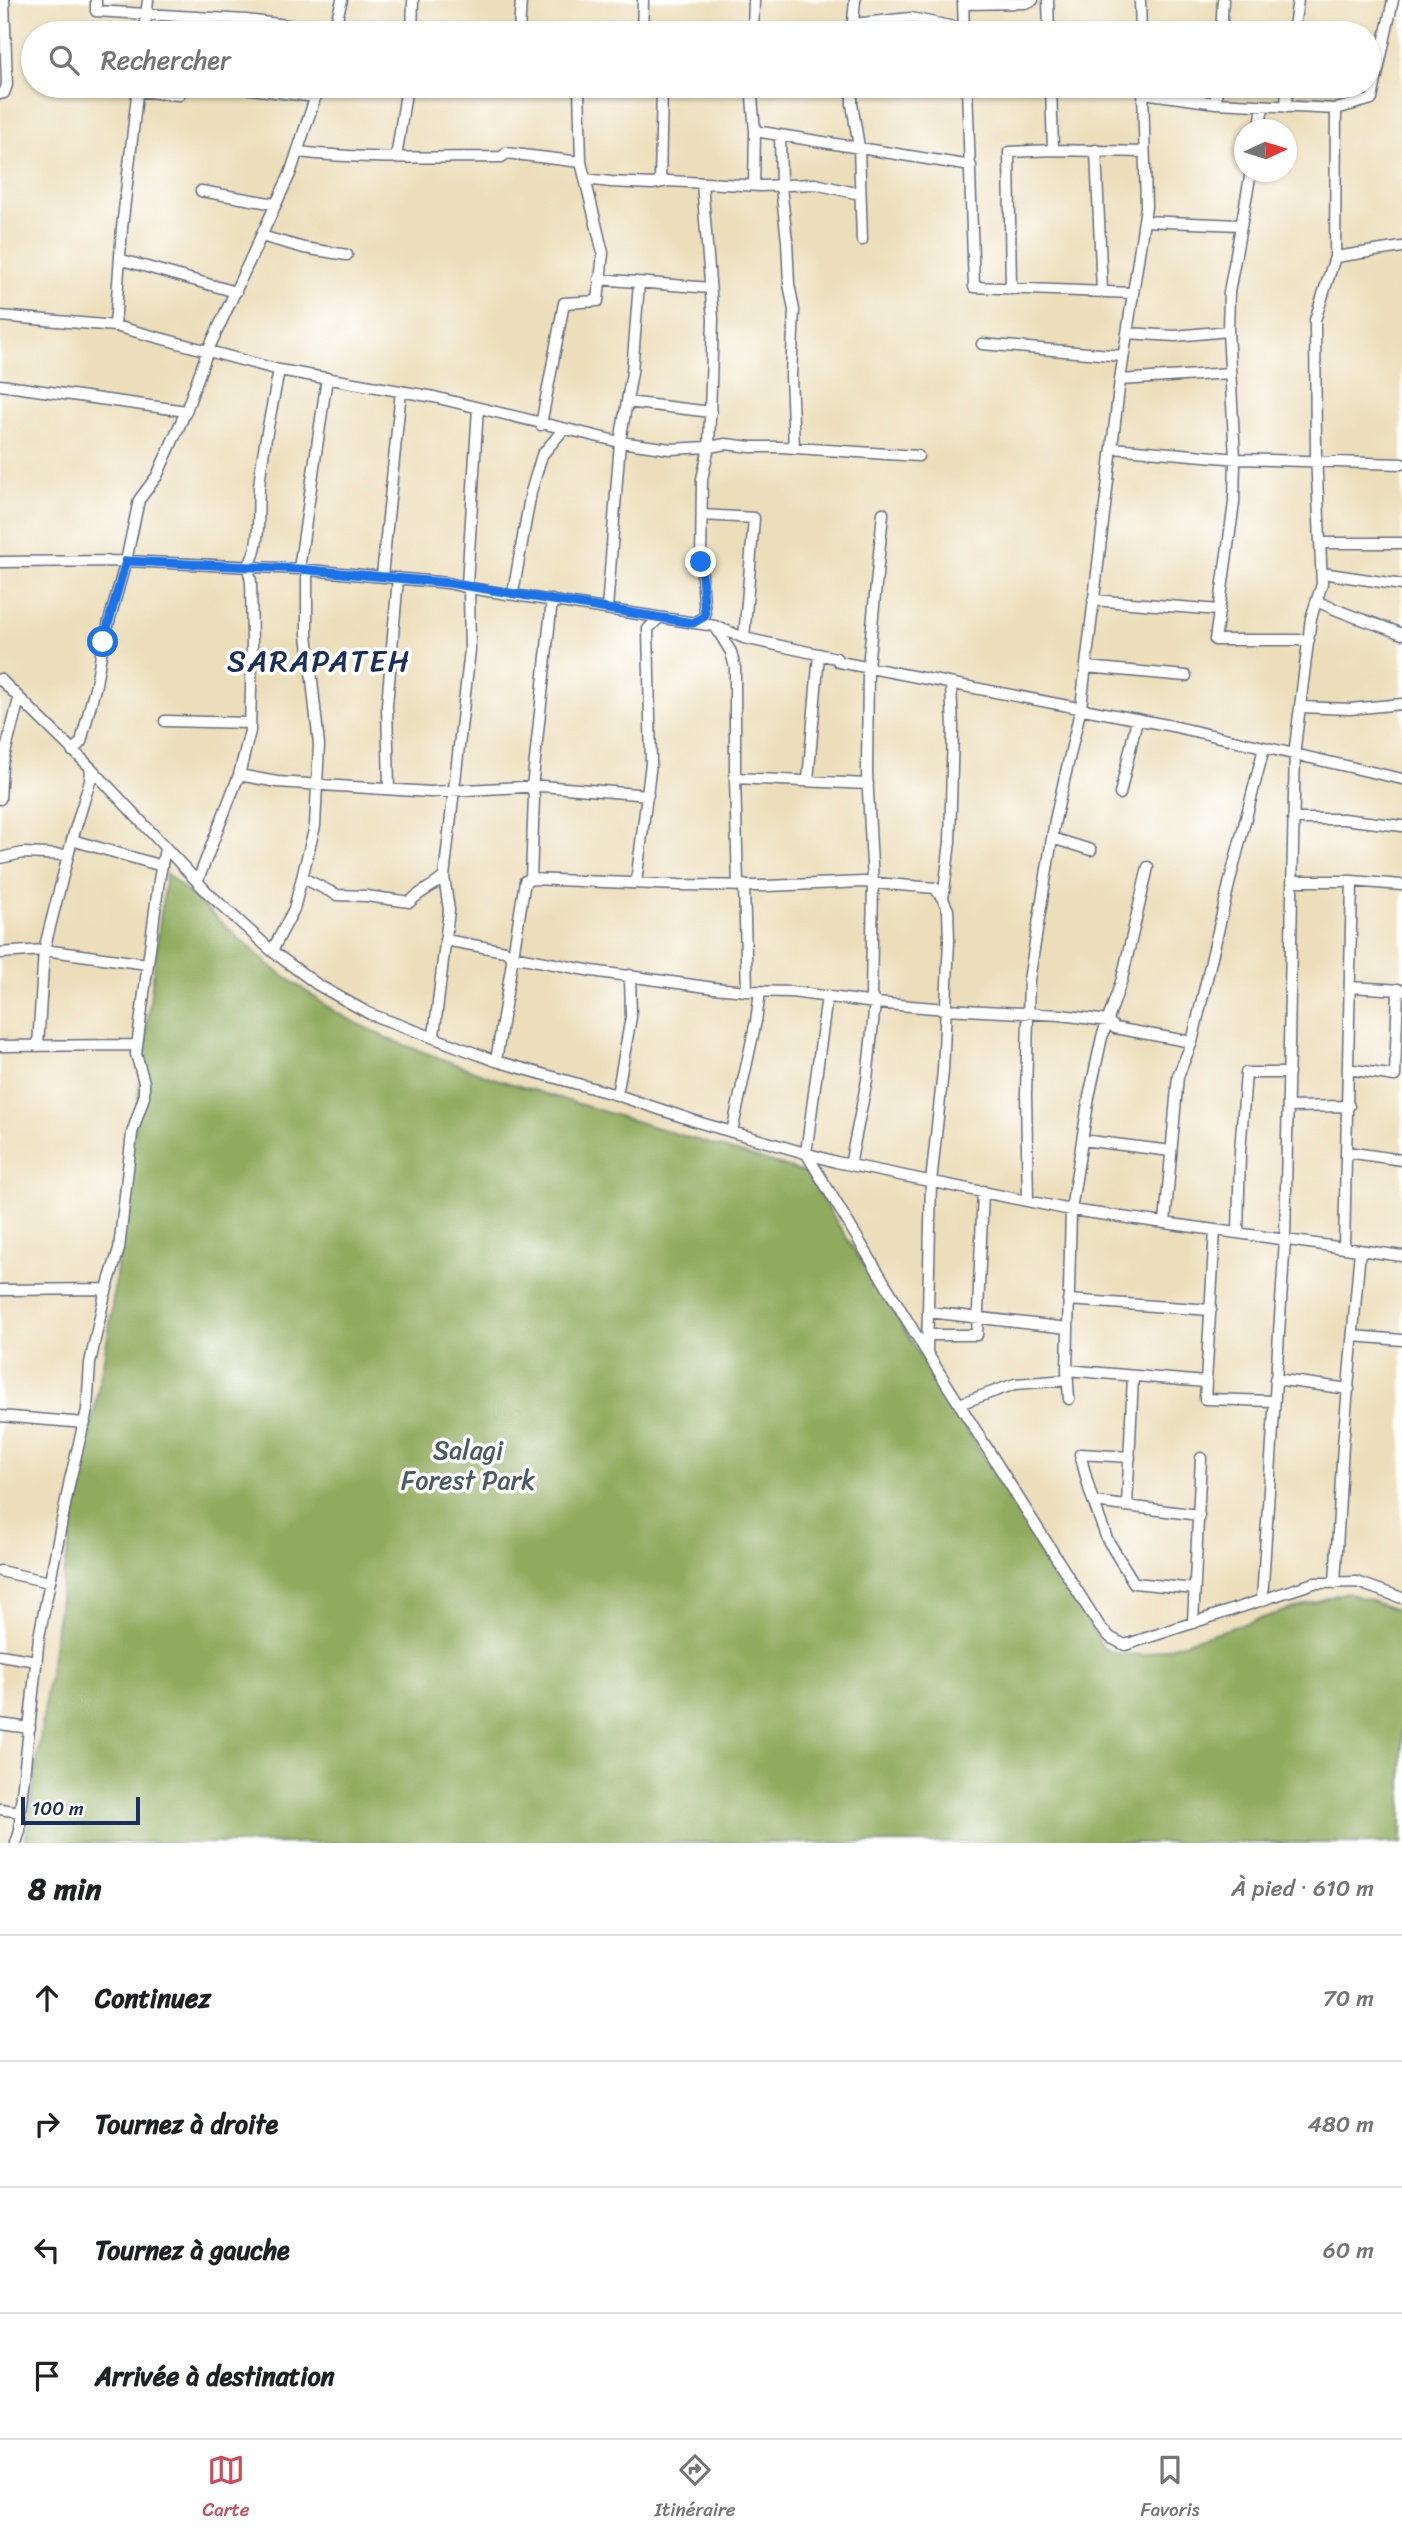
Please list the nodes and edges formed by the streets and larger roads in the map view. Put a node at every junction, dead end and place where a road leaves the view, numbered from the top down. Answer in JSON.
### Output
{"nodes":[{"id":1,"x":4,"y":0,"type":"edge"},
{"id":2,"x":96,"y":0,"type":"edge"},
{"id":3,"x":148,"y":0,"type":"edge"},
{"id":4,"x":342,"y":0,"type":"edge"},
{"id":5,"x":413,"y":0,"type":"edge"},
{"id":6,"x":521,"y":0,"type":"edge"},
{"id":7,"x":643,"y":0,"type":"edge"},
{"id":8,"x":754,"y":0,"type":"edge"},
{"id":9,"x":855,"y":0,"type":"edge"},
{"id":10,"x":1033,"y":0,"type":"edge"},
{"id":11,"x":1048,"y":0,"type":"edge"},
{"id":12,"x":1140,"y":0,"type":"edge"},
{"id":13,"x":1223,"y":0,"type":"edge"},
{"id":14,"x":1297,"y":0,"type":"edge"},
{"id":15,"x":1393,"y":0,"type":"edge"},
{"id":16,"x":963,"y":2,"type":"edge"},
{"id":17,"x":146,"y":14,"type":"junction"},
{"id":18,"x":145,"y":21,"type":"edge"},
{"id":19,"x":253,"y":21,"type":"edge"},
{"id":20,"x":336,"y":21,"type":"edge"},
{"id":21,"x":412,"y":21,"type":"edge"},
{"id":22,"x":520,"y":21,"type":"edge"},
{"id":23,"x":642,"y":21,"type":"edge"},
{"id":24,"x":753,"y":21,"type":"edge"},
{"id":25,"x":853,"y":21,"type":"edge"},
{"id":26,"x":893,"y":21,"type":"edge"},
{"id":27,"x":923,"y":21,"type":"edge"},
{"id":28,"x":964,"y":21,"type":"edge"},
{"id":29,"x":1049,"y":21,"type":"edge"},
{"id":30,"x":1141,"y":21,"type":"edge"},
{"id":31,"x":1222,"y":21,"type":"edge"},
{"id":32,"x":1294,"y":21,"type":"edge"},
{"id":33,"x":1381,"y":57,"type":"edge"},
{"id":34,"x":0,"y":93,"type":"edge"},
{"id":35,"x":137,"y":98,"type":"edge"},
{"id":36,"x":316,"y":98,"type":"edge"},
{"id":37,"x":405,"y":98,"type":"edge"},
{"id":38,"x":579,"y":98,"type":"edge"},
{"id":39,"x":662,"y":98,"type":"edge"},
{"id":40,"x":752,"y":98,"type":"edge"},
{"id":41,"x":852,"y":98,"type":"edge"},
{"id":42,"x":968,"y":98,"type":"edge"},
{"id":43,"x":1051,"y":98,"type":"edge"},
{"id":44,"x":1143,"y":98,"type":"edge"},
{"id":45,"x":1190,"y":98,"type":"edge"},
{"id":46,"x":1216,"y":98,"type":"edge"},
{"id":47,"x":1286,"y":98,"type":"edge"},
{"id":48,"x":1372,"y":98,"type":"edge"},
{"id":49,"x":1216,"y":103,"type":"junction"},
{"id":50,"x":1263,"y":107,"type":"junction"},
{"id":51,"x":1286,"y":107,"type":"junction"},
{"id":52,"x":1336,"y":109,"type":"junction"},
{"id":53,"x":1261,"y":119,"type":"edge"},
{"id":54,"x":755,"y":131,"type":"junction"},
{"id":55,"x":780,"y":135,"type":"junction"},
{"id":56,"x":859,"y":147,"type":"junction"},
{"id":57,"x":1053,"y":150,"type":"junction"},
{"id":58,"x":1096,"y":150,"type":"junction"},
{"id":59,"x":299,"y":152,"type":"junction"},
{"id":60,"x":1144,"y":152,"type":"junction"},
{"id":61,"x":396,"y":158,"type":"junction"},
{"id":62,"x":581,"y":162,"type":"junction"},
{"id":63,"x":971,"y":166,"type":"junction"},
{"id":64,"x":585,"y":178,"type":"junction"},
{"id":65,"x":660,"y":182,"type":"junction"},
{"id":66,"x":1249,"y":182,"type":"edge"},
{"id":67,"x":702,"y":183,"type":"junction"},
{"id":68,"x":754,"y":185,"type":"junction"},
{"id":69,"x":781,"y":187,"type":"junction"},
{"id":70,"x":201,"y":191,"type":"dead end"},
{"id":71,"x":860,"y":194,"type":"junction"},
{"id":72,"x":275,"y":204,"type":"junction"},
{"id":73,"x":1144,"y":221,"type":"junction"},
{"id":74,"x":1240,"y":225,"type":"junction"},
{"id":75,"x":261,"y":236,"type":"junction"},
{"id":76,"x":862,"y":240,"type":"dead end"},
{"id":77,"x":1402,"y":247,"type":"edge"},
{"id":78,"x":347,"y":255,"type":"dead end"},
{"id":79,"x":1335,"y":257,"type":"junction"},
{"id":80,"x":122,"y":260,"type":"junction"},
{"id":81,"x":599,"y":279,"type":"junction"},
{"id":82,"x":639,"y":283,"type":"junction"},
{"id":83,"x":710,"y":288,"type":"junction"},
{"id":84,"x":1011,"y":289,"type":"junction"},
{"id":85,"x":236,"y":292,"type":"junction"},
{"id":86,"x":1102,"y":292,"type":"junction"},
{"id":87,"x":1133,"y":293,"type":"junction"},
{"id":88,"x":0,"y":316,"type":"edge"},
{"id":89,"x":116,"y":326,"type":"junction"},
{"id":90,"x":1228,"y":331,"type":"junction"},
{"id":91,"x":1127,"y":333,"type":"junction"},
{"id":92,"x":982,"y":344,"type":"dead end"},
{"id":93,"x":208,"y":350,"type":"junction"},
{"id":94,"x":1123,"y":356,"type":"junction"},
{"id":95,"x":279,"y":370,"type":"junction"},
{"id":96,"x":1230,"y":373,"type":"junction"},
{"id":97,"x":327,"y":378,"type":"junction"},
{"id":98,"x":1120,"y":380,"type":"junction"},
{"id":99,"x":0,"y":385,"type":"edge"},
{"id":100,"x":401,"y":391,"type":"junction"},
{"id":101,"x":627,"y":402,"type":"junction"},
{"id":102,"x":478,"y":408,"type":"junction"},
{"id":103,"x":186,"y":411,"type":"junction"},
{"id":104,"x":711,"y":412,"type":"junction"},
{"id":105,"x":541,"y":425,"type":"junction"},
{"id":106,"x":563,"y":430,"type":"junction"},
{"id":107,"x":620,"y":442,"type":"junction"},
{"id":108,"x":709,"y":447,"type":"junction"},
{"id":109,"x":794,"y":448,"type":"junction"},
{"id":110,"x":1113,"y":448,"type":"junction"},
{"id":111,"x":918,"y":456,"type":"dead end"},
{"id":112,"x":1235,"y":458,"type":"junction"},
{"id":113,"x":1317,"y":461,"type":"junction"},
{"id":114,"x":1402,"y":464,"type":"edge"},
{"id":115,"x":883,"y":513,"type":"dead end"},
{"id":116,"x":702,"y":515,"type":"junction"},
{"id":117,"x":1321,"y":543,"type":"junction"},
{"id":118,"x":1402,"y":543,"type":"edge"},
{"id":119,"x":126,"y":561,"type":"junction"},
{"id":120,"x":0,"y":562,"type":"edge"},
{"id":121,"x":248,"y":567,"type":"junction"},
{"id":122,"x":303,"y":570,"type":"junction"},
{"id":123,"x":1322,"y":573,"type":"junction"},
{"id":124,"x":382,"y":576,"type":"junction"},
{"id":125,"x":398,"y":578,"type":"junction"},
{"id":126,"x":1402,"y":585,"type":"edge"},
{"id":127,"x":469,"y":588,"type":"junction"},
{"id":128,"x":513,"y":593,"type":"junction"},
{"id":129,"x":552,"y":600,"type":"junction"},
{"id":130,"x":1093,"y":600,"type":"junction"},
{"id":131,"x":1317,"y":601,"type":"junction"},
{"id":132,"x":607,"y":609,"type":"junction"},
{"id":133,"x":1219,"y":610,"type":"junction"},
{"id":134,"x":659,"y":618,"type":"junction"},
{"id":135,"x":693,"y":623,"type":"junction"},
{"id":136,"x":716,"y":626,"type":"junction"},
{"id":137,"x":1402,"y":634,"type":"edge"},
{"id":138,"x":744,"y":638,"type":"junction"},
{"id":139,"x":1309,"y":639,"type":"junction"},
{"id":140,"x":818,"y":654,"type":"junction"},
{"id":141,"x":868,"y":667,"type":"junction"},
{"id":142,"x":1086,"y":667,"type":"junction"},
{"id":143,"x":1186,"y":676,"type":"dead end"},
{"id":144,"x":0,"y":679,"type":"edge"},
{"id":145,"x":951,"y":684,"type":"junction"},
{"id":146,"x":19,"y":699,"type":"junction"},
{"id":147,"x":1402,"y":704,"type":"edge"},
{"id":148,"x":1081,"y":707,"type":"junction"},
{"id":149,"x":1300,"y":707,"type":"junction"},
{"id":150,"x":1137,"y":719,"type":"junction"},
{"id":151,"x":165,"y":721,"type":"dead end"},
{"id":152,"x":250,"y":723,"type":"junction"},
{"id":153,"x":1264,"y":748,"type":"junction"},
{"id":154,"x":72,"y":751,"type":"junction"},
{"id":155,"x":1295,"y":755,"type":"junction"},
{"id":156,"x":91,"y":768,"type":"junction"},
{"id":157,"x":239,"y":775,"type":"junction"},
{"id":158,"x":734,"y":778,"type":"junction"},
{"id":159,"x":1402,"y":779,"type":"edge"},
{"id":160,"x":808,"y":780,"type":"junction"},
{"id":161,"x":868,"y":784,"type":"junction"},
{"id":162,"x":319,"y":785,"type":"junction"},
{"id":163,"x":532,"y":788,"type":"junction"},
{"id":164,"x":388,"y":789,"type":"junction"},
{"id":165,"x":454,"y":790,"type":"junction"},
{"id":166,"x":1120,"y":794,"type":"dead end"},
{"id":167,"x":648,"y":795,"type":"junction"},
{"id":168,"x":0,"y":799,"type":"edge"},
{"id":169,"x":1293,"y":819,"type":"junction"},
{"id":170,"x":1402,"y":826,"type":"edge"},
{"id":171,"x":1052,"y":838,"type":"junction"},
{"id":172,"x":72,"y":840,"type":"junction"},
{"id":173,"x":165,"y":849,"type":"junction"},
{"id":174,"x":1091,"y":850,"type":"dead end"},
{"id":175,"x":67,"y":855,"type":"junction"},
{"id":176,"x":0,"y":858,"type":"edge"},
{"id":177,"x":162,"y":866,"type":"junction"},
{"id":178,"x":1148,"y":867,"type":"dead end"},
{"id":179,"x":444,"y":877,"type":"junction"},
{"id":180,"x":303,"y":878,"type":"junction"},
{"id":181,"x":531,"y":879,"type":"junction"},
{"id":182,"x":198,"y":880,"type":"junction"},
{"id":183,"x":1292,"y":881,"type":"junction"},
{"id":184,"x":1352,"y":881,"type":"junction"},
{"id":185,"x":636,"y":883,"type":"junction"},
{"id":186,"x":873,"y":883,"type":"junction"},
{"id":187,"x":741,"y":885,"type":"junction"},
{"id":188,"x":1402,"y":885,"type":"edge"},
{"id":189,"x":943,"y":899,"type":"junction"},
{"id":190,"x":445,"y":940,"type":"junction"},
{"id":191,"x":44,"y":950,"type":"junction"},
{"id":192,"x":272,"y":951,"type":"junction"},
{"id":193,"x":0,"y":953,"type":"edge"},
{"id":194,"x":512,"y":956,"type":"junction"},
{"id":195,"x":147,"y":964,"type":"junction"},
{"id":196,"x":630,"y":975,"type":"junction"},
{"id":197,"x":1350,"y":987,"type":"junction"},
{"id":198,"x":1400,"y":990,"type":"edge"},
{"id":199,"x":747,"y":991,"type":"junction"},
{"id":200,"x":760,"y":992,"type":"junction"},
{"id":201,"x":827,"y":996,"type":"junction"},
{"id":202,"x":874,"y":1003,"type":"junction"},
{"id":203,"x":946,"y":1009,"type":"junction"},
{"id":204,"x":1028,"y":1014,"type":"junction"},
{"id":205,"x":1108,"y":1021,"type":"junction"},
{"id":206,"x":434,"y":1036,"type":"junction"},
{"id":207,"x":1192,"y":1042,"type":"junction"},
{"id":208,"x":137,"y":1045,"type":"junction"},
{"id":209,"x":0,"y":1046,"type":"edge"},
{"id":210,"x":37,"y":1046,"type":"junction"},
{"id":211,"x":496,"y":1061,"type":"junction"},
{"id":212,"x":1348,"y":1069,"type":"junction"},
{"id":213,"x":1289,"y":1073,"type":"junction"},
{"id":214,"x":617,"y":1095,"type":"junction"},
{"id":215,"x":1349,"y":1105,"type":"junction"},
{"id":216,"x":1288,"y":1107,"type":"junction"},
{"id":217,"x":732,"y":1132,"type":"junction"},
{"id":218,"x":1082,"y":1140,"type":"junction"},
{"id":219,"x":1171,"y":1151,"type":"junction"},
{"id":220,"x":1347,"y":1152,"type":"junction"},
{"id":221,"x":806,"y":1153,"type":"junction"},
{"id":222,"x":1402,"y":1160,"type":"edge"},
{"id":223,"x":850,"y":1165,"type":"junction"},
{"id":224,"x":931,"y":1182,"type":"junction"},
{"id":225,"x":982,"y":1191,"type":"junction"},
{"id":226,"x":1028,"y":1201,"type":"junction"},
{"id":227,"x":1071,"y":1210,"type":"junction"},
{"id":228,"x":1165,"y":1223,"type":"junction"},
{"id":229,"x":1215,"y":1230,"type":"junction"},
{"id":230,"x":1238,"y":1233,"type":"junction"},
{"id":231,"x":1285,"y":1239,"type":"junction"},
{"id":232,"x":1344,"y":1248,"type":"junction"},
{"id":233,"x":1360,"y":1250,"type":"junction"},
{"id":234,"x":1402,"y":1256,"type":"edge"},
{"id":235,"x":106,"y":1289,"type":"junction"},
{"id":236,"x":0,"y":1290,"type":"edge"},
{"id":237,"x":1068,"y":1300,"type":"junction"},
{"id":238,"x":1211,"y":1310,"type":"junction"},
{"id":239,"x":929,"y":1312,"type":"junction"},
{"id":240,"x":979,"y":1317,"type":"junction"},
{"id":241,"x":1068,"y":1328,"type":"junction"},
{"id":242,"x":928,"y":1335,"type":"junction"},
{"id":243,"x":1353,"y":1336,"type":"junction"},
{"id":244,"x":1402,"y":1340,"type":"edge"},
{"id":245,"x":927,"y":1353,"type":"junction"},
{"id":246,"x":1067,"y":1375,"type":"junction"},
{"id":247,"x":1133,"y":1376,"type":"junction"},
{"id":248,"x":1275,"y":1379,"type":"junction"},
{"id":249,"x":1205,"y":1382,"type":"junction"},
{"id":250,"x":1349,"y":1389,"type":"junction"},
{"id":251,"x":1069,"y":1399,"type":"dead end"},
{"id":252,"x":1274,"y":1401,"type":"junction"},
{"id":253,"x":959,"y":1404,"type":"junction"},
{"id":254,"x":0,"y":1416,"type":"edge"},
{"id":255,"x":85,"y":1423,"type":"junction"},
{"id":256,"x":1130,"y":1457,"type":"junction"},
{"id":257,"x":1201,"y":1458,"type":"dead end"},
{"id":258,"x":1094,"y":1502,"type":"junction"},
{"id":259,"x":1127,"y":1506,"type":"junction"},
{"id":260,"x":1199,"y":1514,"type":"junction"},
{"id":261,"x":0,"y":1571,"type":"edge"},
{"id":262,"x":49,"y":1582,"type":"junction"},
{"id":263,"x":1335,"y":1583,"type":"junction"},
{"id":264,"x":1195,"y":1590,"type":"junction"},
{"id":265,"x":1402,"y":1598,"type":"edge"},
{"id":266,"x":1262,"y":1601,"type":"junction"},
{"id":267,"x":1193,"y":1623,"type":"junction"},
{"id":268,"x":0,"y":1655,"type":"edge"},
{"id":269,"x":37,"y":1661,"type":"junction"},
{"id":270,"x":0,"y":1724,"type":"edge"},
{"id":271,"x":30,"y":1728,"type":"junction"},
{"id":272,"x":0,"y":1809,"type":"edge"},
{"id":273,"x":20,"y":1812,"type":"junction"},
{"id":274,"x":16,"y":1843,"type":"edge"}],
"edges":[{"from":1,"to":34,"type":"street"},
{"from":2,"to":17,"type":"street"},
{"from":3,"to":17,"type":"street"},
{"from":4,"to":20,"type":"street"},
{"from":5,"to":21,"type":"street"},
{"from":6,"to":22,"type":"street"},
{"from":7,"to":23,"type":"street"},
{"from":8,"to":24,"type":"street"},
{"from":9,"to":25,"type":"street"},
{"from":10,"to":16,"type":"street"},
{"from":11,"to":29,"type":"street"},
{"from":12,"to":30,"type":"street"},
{"from":13,"to":31,"type":"street"},
{"from":14,"to":32,"type":"street"},
{"from":15,"to":33,"type":"street"},
{"from":16,"to":28,"type":"street"},
{"from":17,"to":18,"type":"street"},
{"from":17,"to":19,"type":"street"},
{"from":26,"to":27,"type":"street"},
{"from":35,"to":80,"type":"street"},
{"from":36,"to":59,"type":"street"},
{"from":37,"to":61,"type":"street"},
{"from":38,"to":62,"type":"street"},
{"from":39,"to":65,"type":"street"},
{"from":40,"to":54,"type":"street"},
{"from":41,"to":56,"type":"street"},
{"from":42,"to":63,"type":"street"},
{"from":43,"to":57,"type":"street"},
{"from":44,"to":60,"type":"street"},
{"from":45,"to":49,"type":"street"},
{"from":46,"to":49,"type":"street"},
{"from":47,"to":51,"type":"street"},
{"from":48,"to":52,"type":"street"},
{"from":49,"to":50,"type":"street"},
{"from":50,"to":51,"type":"street"},
{"from":50,"to":53,"type":"street"},
{"from":51,"to":52,"type":"street"},
{"from":52,"to":79,"type":"street"},
{"from":54,"to":55,"type":"street"},
{"from":54,"to":68,"type":"street"},
{"from":55,"to":56,"type":"street"},
{"from":55,"to":69,"type":"street"},
{"from":56,"to":63,"type":"street"},
{"from":56,"to":71,"type":"street"},
{"from":57,"to":58,"type":"street"},
{"from":57,"to":84,"type":"street"},
{"from":58,"to":60,"type":"street"},
{"from":58,"to":86,"type":"street"},
{"from":59,"to":61,"type":"street"},
{"from":59,"to":72,"type":"street"},
{"from":60,"to":73,"type":"street"},
{"from":61,"to":62,"type":"street"},
{"from":62,"to":64,"type":"street"},
{"from":63,"to":84,"type":"street"},
{"from":64,"to":65,"type":"street"},
{"from":64,"to":81,"type":"street"},
{"from":65,"to":67,"type":"street"},
{"from":66,"to":74,"type":"street"},
{"from":67,"to":68,"type":"street"},
{"from":67,"to":83,"type":"street"},
{"from":68,"to":69,"type":"street"},
{"from":69,"to":71,"type":"street"},
{"from":69,"to":109,"type":"street"},
{"from":70,"to":72,"type":"street"},
{"from":71,"to":76,"type":"street"},
{"from":72,"to":75,"type":"street"},
{"from":73,"to":74,"type":"street"},
{"from":73,"to":87,"type":"street"},
{"from":74,"to":90,"type":"street"},
{"from":75,"to":78,"type":"street"},
{"from":75,"to":85,"type":"street"},
{"from":77,"to":79,"type":"street"},
{"from":79,"to":113,"type":"street"},
{"from":80,"to":85,"type":"street"},
{"from":80,"to":89,"type":"street"},
{"from":81,"to":82,"type":"street"},
{"from":81,"to":105,"type":"street"},
{"from":82,"to":83,"type":"street"},
{"from":82,"to":101,"type":"street"},
{"from":83,"to":104,"type":"street"},
{"from":84,"to":86,"type":"street"},
{"from":85,"to":93,"type":"street"},
{"from":86,"to":87,"type":"street"},
{"from":87,"to":91,"type":"street"},
{"from":88,"to":89,"type":"street"},
{"from":89,"to":93,"type":"street"},
{"from":90,"to":91,"type":"street"},
{"from":90,"to":96,"type":"street"},
{"from":91,"to":94,"type":"street"},
{"from":92,"to":94,"type":"street"},
{"from":93,"to":95,"type":"street"},
{"from":93,"to":103,"type":"street"},
{"from":94,"to":98,"type":"street"},
{"from":95,"to":97,"type":"street"},
{"from":95,"to":121,"type":"street"},
{"from":96,"to":98,"type":"street"},
{"from":96,"to":112,"type":"street"},
{"from":97,"to":100,"type":"street"},
{"from":97,"to":122,"type":"street"},
{"from":98,"to":110,"type":"street"},
{"from":99,"to":103,"type":"street"},
{"from":100,"to":102,"type":"street"},
{"from":100,"to":124,"type":"street"},
{"from":101,"to":104,"type":"street"},
{"from":101,"to":107,"type":"street"},
{"from":102,"to":105,"type":"street"},
{"from":102,"to":127,"type":"street"},
{"from":103,"to":119,"type":"street"},
{"from":104,"to":108,"type":"street"},
{"from":105,"to":106,"type":"street"},
{"from":106,"to":107,"type":"street"},
{"from":106,"to":128,"type":"street"},
{"from":107,"to":108,"type":"street"},
{"from":107,"to":132,"type":"street"},
{"from":108,"to":109,"type":"street"},
{"from":108,"to":116,"type":"street"},
{"from":109,"to":111,"type":"street"},
{"from":110,"to":112,"type":"street"},
{"from":110,"to":130,"type":"street"},
{"from":112,"to":113,"type":"street"},
{"from":112,"to":133,"type":"street"},
{"from":113,"to":114,"type":"street"},
{"from":113,"to":117,"type":"street"},
{"from":115,"to":141,"type":"street"},
{"from":116,"to":135,"type":"street"},
{"from":116,"to":138,"type":"street"},
{"from":117,"to":118,"type":"street"},
{"from":117,"to":123,"type":"street"},
{"from":119,"to":120,"type":"street"},
{"from":119,"to":121,"type":"street"},
{"from":119,"to":154,"type":"street"},
{"from":121,"to":122,"type":"street"},
{"from":121,"to":152,"type":"street"},
{"from":122,"to":124,"type":"street"},
{"from":122,"to":162,"type":"street"},
{"from":123,"to":126,"type":"street"},
{"from":123,"to":131,"type":"street"},
{"from":124,"to":125,"type":"street"},
{"from":125,"to":127,"type":"street"},
{"from":125,"to":164,"type":"street"},
{"from":127,"to":128,"type":"street"},
{"from":127,"to":165,"type":"street"},
{"from":128,"to":129,"type":"street"},
{"from":129,"to":132,"type":"street"},
{"from":129,"to":163,"type":"street"},
{"from":130,"to":133,"type":"street"},
{"from":130,"to":142,"type":"street"},
{"from":131,"to":137,"type":"street"},
{"from":131,"to":139,"type":"street"},
{"from":132,"to":134,"type":"street"},
{"from":133,"to":139,"type":"street"},
{"from":134,"to":135,"type":"street"},
{"from":134,"to":167,"type":"street"},
{"from":135,"to":136,"type":"street"},
{"from":136,"to":138,"type":"street"},
{"from":136,"to":158,"type":"street"},
{"from":138,"to":140,"type":"street"},
{"from":139,"to":149,"type":"street"},
{"from":140,"to":141,"type":"street"},
{"from":140,"to":160,"type":"street"},
{"from":141,"to":145,"type":"street"},
{"from":141,"to":161,"type":"street"},
{"from":142,"to":143,"type":"street"},
{"from":142,"to":148,"type":"street"},
{"from":144,"to":146,"type":"street"},
{"from":145,"to":148,"type":"street"},
{"from":145,"to":189,"type":"street"},
{"from":146,"to":154,"type":"street"},
{"from":146,"to":168,"type":"street"},
{"from":147,"to":149,"type":"street"},
{"from":148,"to":150,"type":"street"},
{"from":148,"to":171,"type":"street"},
{"from":149,"to":155,"type":"street"},
{"from":150,"to":153,"type":"street"},
{"from":150,"to":166,"type":"street"},
{"from":151,"to":152,"type":"street"},
{"from":152,"to":157,"type":"street"},
{"from":153,"to":155,"type":"street"},
{"from":153,"to":207,"type":"street"},
{"from":154,"to":156,"type":"street"},
{"from":155,"to":159,"type":"street"},
{"from":155,"to":169,"type":"street"},
{"from":156,"to":172,"type":"street"},
{"from":156,"to":173,"type":"street"},
{"from":157,"to":162,"type":"street"},
{"from":157,"to":182,"type":"street"},
{"from":158,"to":160,"type":"street"},
{"from":158,"to":187,"type":"street"},
{"from":160,"to":161,"type":"street"},
{"from":161,"to":186,"type":"street"},
{"from":162,"to":164,"type":"street"},
{"from":162,"to":180,"type":"street"},
{"from":163,"to":165,"type":"street"},
{"from":163,"to":167,"type":"street"},
{"from":163,"to":181,"type":"street"},
{"from":164,"to":165,"type":"street"},
{"from":165,"to":179,"type":"street"},
{"from":167,"to":185,"type":"street"},
{"from":169,"to":170,"type":"street"},
{"from":169,"to":183,"type":"street"},
{"from":171,"to":174,"type":"street"},
{"from":171,"to":204,"type":"street"},
{"from":172,"to":175,"type":"street"},
{"from":172,"to":177,"type":"street"},
{"from":173,"to":177,"type":"street"},
{"from":173,"to":182,"type":"street"},
{"from":175,"to":176,"type":"street"},
{"from":175,"to":191,"type":"street"},
{"from":177,"to":195,"type":"street"},
{"from":178,"to":205,"type":"street"},
{"from":179,"to":180,"type":"street"},
{"from":179,"to":190,"type":"street"},
{"from":180,"to":192,"type":"street"},
{"from":181,"to":185,"type":"street"},
{"from":181,"to":194,"type":"street"},
{"from":182,"to":192,"type":"street"},
{"from":183,"to":184,"type":"street"},
{"from":183,"to":213,"type":"street"},
{"from":184,"to":188,"type":"street"},
{"from":184,"to":197,"type":"street"},
{"from":185,"to":187,"type":"street"},
{"from":186,"to":187,"type":"street"},
{"from":186,"to":189,"type":"street"},
{"from":186,"to":202,"type":"street"},
{"from":187,"to":199,"type":"street"},
{"from":189,"to":203,"type":"street"},
{"from":190,"to":194,"type":"street"},
{"from":190,"to":206,"type":"street"},
{"from":191,"to":193,"type":"street"},
{"from":191,"to":195,"type":"street"},
{"from":191,"to":210,"type":"street"},
{"from":192,"to":206,"type":"street"},
{"from":194,"to":196,"type":"street"},
{"from":194,"to":211,"type":"street"},
{"from":195,"to":208,"type":"street"},
{"from":196,"to":199,"type":"street"},
{"from":196,"to":214,"type":"street"},
{"from":197,"to":198,"type":"street"},
{"from":197,"to":212,"type":"street"},
{"from":198,"to":212,"type":"street"},
{"from":199,"to":200,"type":"street"},
{"from":200,"to":201,"type":"street"},
{"from":200,"to":217,"type":"street"},
{"from":201,"to":202,"type":"street"},
{"from":201,"to":221,"type":"street"},
{"from":202,"to":203,"type":"street"},
{"from":202,"to":223,"type":"street"},
{"from":203,"to":204,"type":"street"},
{"from":203,"to":224,"type":"street"},
{"from":204,"to":205,"type":"street"},
{"from":204,"to":226,"type":"street"},
{"from":205,"to":207,"type":"street"},
{"from":205,"to":218,"type":"street"},
{"from":206,"to":211,"type":"street"},
{"from":207,"to":219,"type":"street"},
{"from":208,"to":210,"type":"street"},
{"from":208,"to":235,"type":"street"},
{"from":209,"to":210,"type":"street"},
{"from":211,"to":214,"type":"street"},
{"from":212,"to":215,"type":"street"},
{"from":213,"to":216,"type":"street"},
{"from":213,"to":230,"type":"street"},
{"from":214,"to":217,"type":"street"},
{"from":215,"to":216,"type":"street"},
{"from":215,"to":220,"type":"street"},
{"from":216,"to":231,"type":"street"},
{"from":217,"to":221,"type":"street"},
{"from":218,"to":219,"type":"street"},
{"from":218,"to":227,"type":"street"},
{"from":219,"to":228,"type":"street"},
{"from":220,"to":222,"type":"street"},
{"from":220,"to":232,"type":"street"},
{"from":221,"to":223,"type":"street"},
{"from":221,"to":245,"type":"street"},
{"from":223,"to":224,"type":"street"},
{"from":224,"to":225,"type":"street"},
{"from":224,"to":239,"type":"street"},
{"from":225,"to":226,"type":"street"},
{"from":225,"to":240,"type":"street"},
{"from":226,"to":227,"type":"street"},
{"from":227,"to":228,"type":"street"},
{"from":227,"to":237,"type":"street"},
{"from":228,"to":229,"type":"street"},
{"from":229,"to":230,"type":"street"},
{"from":229,"to":238,"type":"street"},
{"from":230,"to":231,"type":"street"},
{"from":231,"to":232,"type":"street"},
{"from":231,"to":248,"type":"street"},
{"from":232,"to":233,"type":"street"},
{"from":233,"to":234,"type":"street"},
{"from":233,"to":243,"type":"street"},
{"from":235,"to":236,"type":"street"},
{"from":235,"to":255,"type":"street"},
{"from":237,"to":238,"type":"street"},
{"from":237,"to":241,"type":"street"},
{"from":238,"to":249,"type":"street"},
{"from":239,"to":240,"type":"street"},
{"from":239,"to":242,"type":"street"},
{"from":240,"to":241,"type":"street"},
{"from":240,"to":242,"type":"street"},
{"from":241,"to":246,"type":"street"},
{"from":242,"to":245,"type":"street"},
{"from":243,"to":244,"type":"street"},
{"from":243,"to":250,"type":"street"},
{"from":245,"to":253,"type":"street"},
{"from":246,"to":247,"type":"street"},
{"from":246,"to":251,"type":"street"},
{"from":246,"to":253,"type":"street"},
{"from":247,"to":249,"type":"street"},
{"from":247,"to":256,"type":"street"},
{"from":248,"to":250,"type":"street"},
{"from":248,"to":252,"type":"street"},
{"from":249,"to":252,"type":"street"},
{"from":250,"to":263,"type":"street"},
{"from":252,"to":266,"type":"street"},
{"from":253,"to":267,"type":"street"},
{"from":254,"to":255,"type":"street"},
{"from":255,"to":262,"type":"street"},
{"from":256,"to":258,"type":"street"},
{"from":256,"to":259,"type":"street"},
{"from":257,"to":260,"type":"street"},
{"from":258,"to":259,"type":"street"},
{"from":258,"to":264,"type":"street"},
{"from":259,"to":260,"type":"street"},
{"from":260,"to":264,"type":"street"},
{"from":261,"to":262,"type":"street"},
{"from":262,"to":269,"type":"street"},
{"from":263,"to":265,"type":"street"},
{"from":263,"to":266,"type":"street"},
{"from":264,"to":267,"type":"street"},
{"from":266,"to":267,"type":"street"},
{"from":268,"to":269,"type":"street"},
{"from":269,"to":271,"type":"street"},
{"from":270,"to":271,"type":"street"},
{"from":271,"to":273,"type":"street"},
{"from":272,"to":273,"type":"street"},
{"from":273,"to":274,"type":"street"}]}
